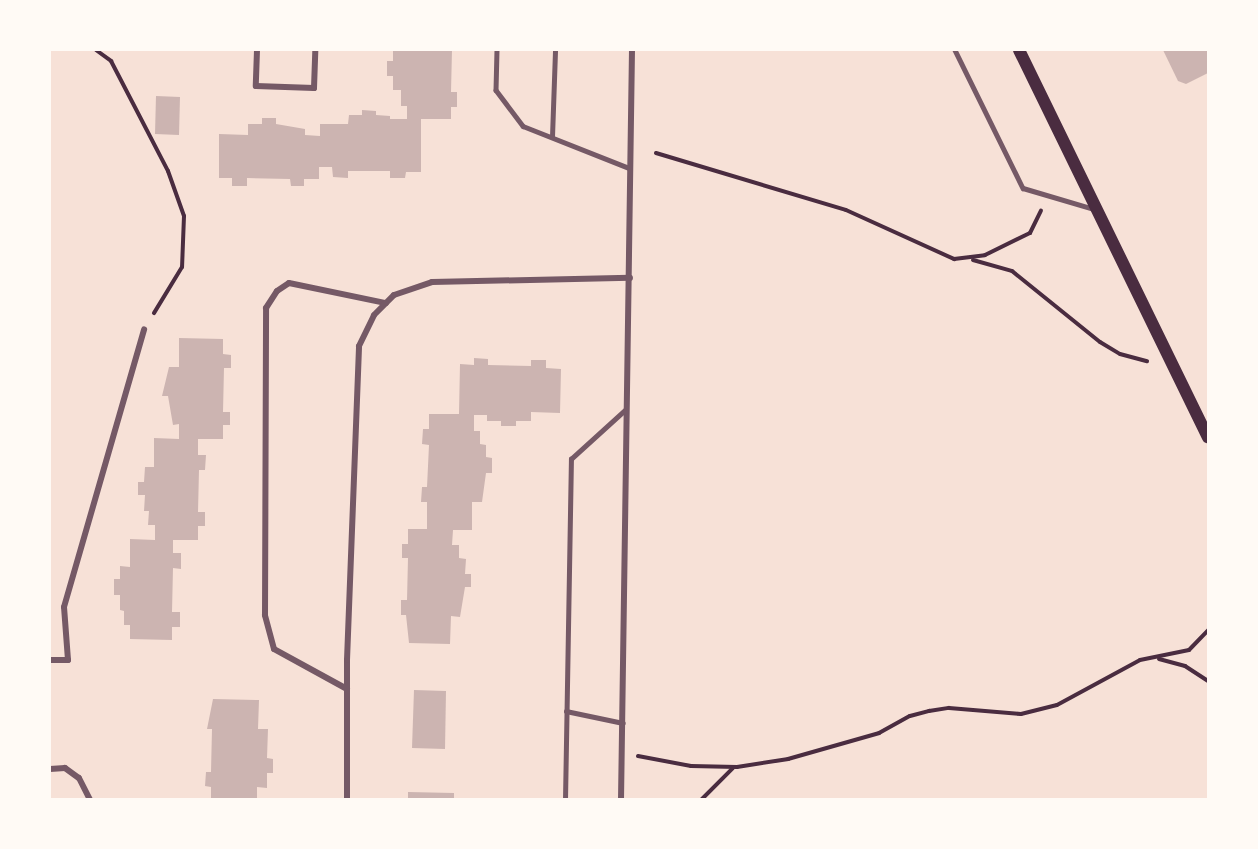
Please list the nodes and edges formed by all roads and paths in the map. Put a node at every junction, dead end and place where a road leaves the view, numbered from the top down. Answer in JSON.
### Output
{"nodes":[{"id":1,"x":96,"y":50,"type":"edge"},
{"id":2,"x":257,"y":50,"type":"edge"},
{"id":3,"x":315,"y":50,"type":"edge"},
{"id":4,"x":497,"y":50,"type":"edge"},
{"id":5,"x":555,"y":50,"type":"edge"},
{"id":6,"x":632,"y":50,"type":"edge"},
{"id":7,"x":955,"y":50,"type":"edge"},
{"id":8,"x":1019,"y":50,"type":"edge"},
{"id":9,"x":552,"y":138,"type":"junction"},
{"id":10,"x":656,"y":153,"type":"dead end"},
{"id":11,"x":629,"y":168,"type":"junction"},
{"id":12,"x":1045,"y":195,"type":"junction"},
{"id":13,"x":1098,"y":210,"type":"junction"},
{"id":14,"x":969,"y":260,"type":"junction"},
{"id":15,"x":630,"y":278,"type":"junction"},
{"id":16,"x":386,"y":303,"type":"junction"},
{"id":17,"x":144,"y":329,"type":"joint"},
{"id":18,"x":1168,"y":354,"type":"junction"},
{"id":19,"x":628,"y":407,"type":"junction"},
{"id":20,"x":1209,"y":437,"type":"edge"},
{"id":21,"x":1209,"y":630,"type":"edge"},
{"id":22,"x":1155,"y":658,"type":"junction"},
{"id":23,"x":50,"y":660,"type":"edge"},
{"id":24,"x":1209,"y":681,"type":"edge"},
{"id":25,"x":347,"y":689,"type":"junction"},
{"id":26,"x":566,"y":711,"type":"junction"},
{"id":27,"x":623,"y":723,"type":"junction"},
{"id":28,"x":622,"y":757,"type":"junction"},
{"id":29,"x":734,"y":767,"type":"junction"},
{"id":30,"x":50,"y":768,"type":"edge"},
{"id":31,"x":90,"y":800,"type":"edge"},
{"id":32,"x":347,"y":800,"type":"edge"},
{"id":33,"x":565,"y":800,"type":"edge"},
{"id":34,"x":621,"y":800,"type":"edge"},
{"id":35,"x":701,"y":800,"type":"edge"}],
"edges":[{"from":1,"to":17,"type":"path"},
{"from":2,"to":3,"type":"street"},
{"from":4,"to":9,"type":"lane"},
{"from":5,"to":9,"type":"lane"},
{"from":6,"to":11,"type":"street"},
{"from":7,"to":12,"type":"lane"},
{"from":8,"to":13,"type":"main road"},
{"from":9,"to":11,"type":"lane"},
{"from":10,"to":14,"type":"path"},
{"from":11,"to":15,"type":"street"},
{"from":12,"to":13,"type":"lane"},
{"from":12,"to":14,"type":"path"},
{"from":13,"to":18,"type":"main road"},
{"from":14,"to":18,"type":"path"},
{"from":15,"to":16,"type":"street"},
{"from":15,"to":19,"type":"street"},
{"from":16,"to":25,"type":"street"},
{"from":16,"to":25,"type":"street"},
{"from":17,"to":23,"type":"street"},
{"from":18,"to":20,"type":"main road"},
{"from":19,"to":26,"type":"lane"},
{"from":19,"to":27,"type":"street"},
{"from":21,"to":22,"type":"path"},
{"from":22,"to":24,"type":"path"},
{"from":22,"to":29,"type":"path"},
{"from":25,"to":32,"type":"street"},
{"from":26,"to":27,"type":"lane"},
{"from":26,"to":33,"type":"lane"},
{"from":27,"to":28,"type":"street"},
{"from":28,"to":29,"type":"path"},
{"from":28,"to":34,"type":"street"},
{"from":29,"to":35,"type":"path"},
{"from":30,"to":31,"type":"street"}]}
